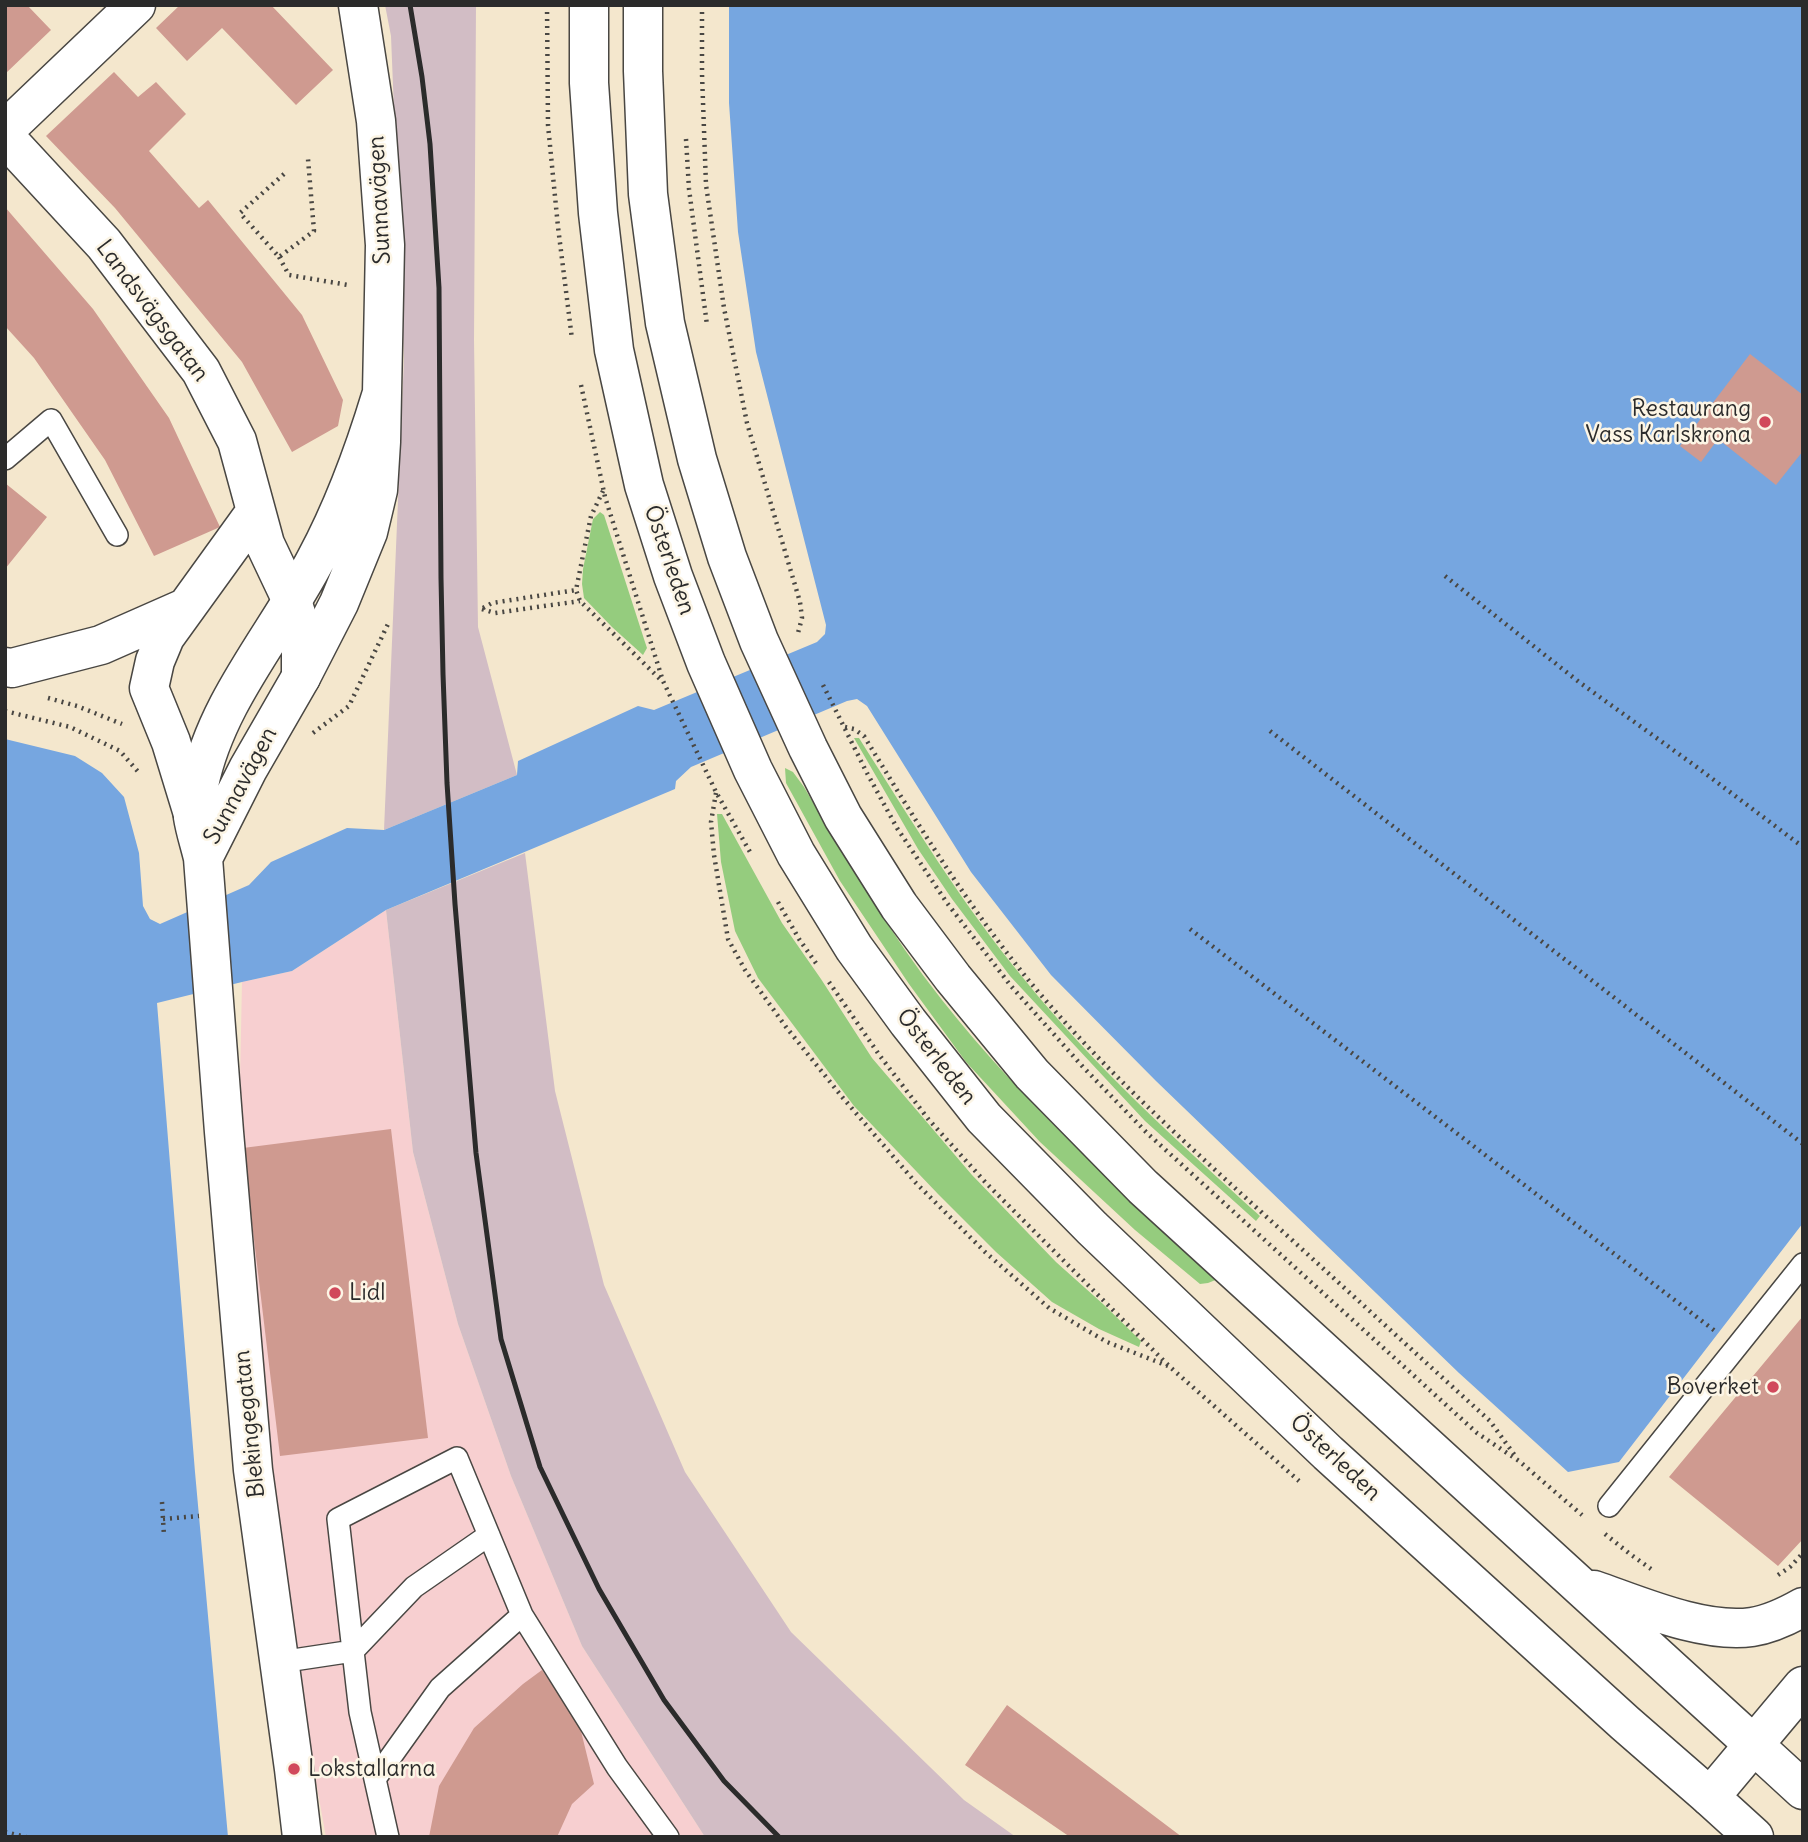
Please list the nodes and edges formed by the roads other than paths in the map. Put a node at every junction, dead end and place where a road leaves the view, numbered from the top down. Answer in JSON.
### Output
{"nodes":[{"id":1,"x":136,"y":5,"type":"edge"},
{"id":2,"x":358,"y":5,"type":"edge"},
{"id":3,"x":589,"y":5,"type":"edge"},
{"id":4,"x":643,"y":5,"type":"edge"},
{"id":5,"x":5,"y":130,"type":"edge"},
{"id":6,"x":5,"y":137,"type":"edge"},
{"id":7,"x":381,"y":396,"type":"junction"},
{"id":8,"x":5,"y":459,"type":"edge"},
{"id":9,"x":256,"y":511,"type":"junction"},
{"id":10,"x":117,"y":535,"type":"dead end"},
{"id":11,"x":292,"y":601,"type":"junction"},
{"id":12,"x":185,"y":608,"type":"junction"},
{"id":13,"x":5,"y":667,"type":"edge"},
{"id":14,"x":301,"y":677,"type":"junction"},
{"id":15,"x":193,"y":814,"type":"junction"},
{"id":16,"x":203,"y":858,"type":"junction"},
{"id":17,"x":1803,"y":1264,"type":"edge"},
{"id":18,"x":1609,"y":1506,"type":"dead end"},
{"id":19,"x":489,"y":1535,"type":"junction"},
{"id":20,"x":1579,"y":1585,"type":"junction"},
{"id":21,"x":1803,"y":1607,"type":"edge"},
{"id":22,"x":522,"y":1615,"type":"junction"},
{"id":23,"x":353,"y":1651,"type":"junction"},
{"id":24,"x":279,"y":1662,"type":"junction"},
{"id":25,"x":1803,"y":1685,"type":"edge"},
{"id":26,"x":1754,"y":1745,"type":"junction"},
{"id":27,"x":375,"y":1779,"type":"junction"},
{"id":28,"x":1803,"y":1790,"type":"edge"},
{"id":29,"x":1710,"y":1797,"type":"junction"},
{"id":30,"x":302,"y":1837,"type":"edge"},
{"id":31,"x":388,"y":1837,"type":"edge"},
{"id":32,"x":668,"y":1837,"type":"edge"},
{"id":33,"x":1754,"y":1837,"type":"edge"}],
"edges":[{"from":1,"to":5,"type":"main road"},
{"from":2,"to":7,"type":"main road","name":"Sunnavägen"},
{"from":3,"to":29,"type":"main road","name":"Österleden"},
{"from":4,"to":20,"type":"main road"},
{"from":6,"to":9,"type":"main road","name":"Landsvägsgatan"},
{"from":7,"to":11,"type":"main road","name":"Sunnavägen"},
{"from":7,"to":14,"type":"main road","name":"Sunnavägen"},
{"from":8,"to":10,"type":"lane"},
{"from":9,"to":11,"type":"main road","name":"Landsvägsgatan"},
{"from":9,"to":12,"type":"main road"},
{"from":11,"to":14,"type":"main road","name":"Landsvägsgatan"},
{"from":11,"to":15,"type":"main road","name":"Sunnavägen"},
{"from":12,"to":13,"type":"main road"},
{"from":12,"to":15,"type":"main road"},
{"from":14,"to":16,"type":"main road","name":"Sunnavägen"},
{"from":15,"to":16,"type":"main road","name":"Sunnavägen"},
{"from":16,"to":24,"type":"main road","name":"Blekingegatan"},
{"from":17,"to":18,"type":"lane"},
{"from":19,"to":22,"type":"lane"},
{"from":19,"to":23,"type":"lane"},
{"from":19,"to":23,"type":"lane"},
{"from":20,"to":21,"type":"main road"},
{"from":20,"to":26,"type":"main road"},
{"from":22,"to":27,"type":"lane"},
{"from":22,"to":32,"type":"lane"},
{"from":23,"to":24,"type":"lane"},
{"from":23,"to":27,"type":"lane"},
{"from":24,"to":30,"type":"main road","name":"Blekingegatan"},
{"from":25,"to":26,"type":"main road"},
{"from":26,"to":28,"type":"main road"},
{"from":26,"to":29,"type":"main road"},
{"from":27,"to":31,"type":"lane"},
{"from":29,"to":33,"type":"main road","name":"Österleden"}]}
